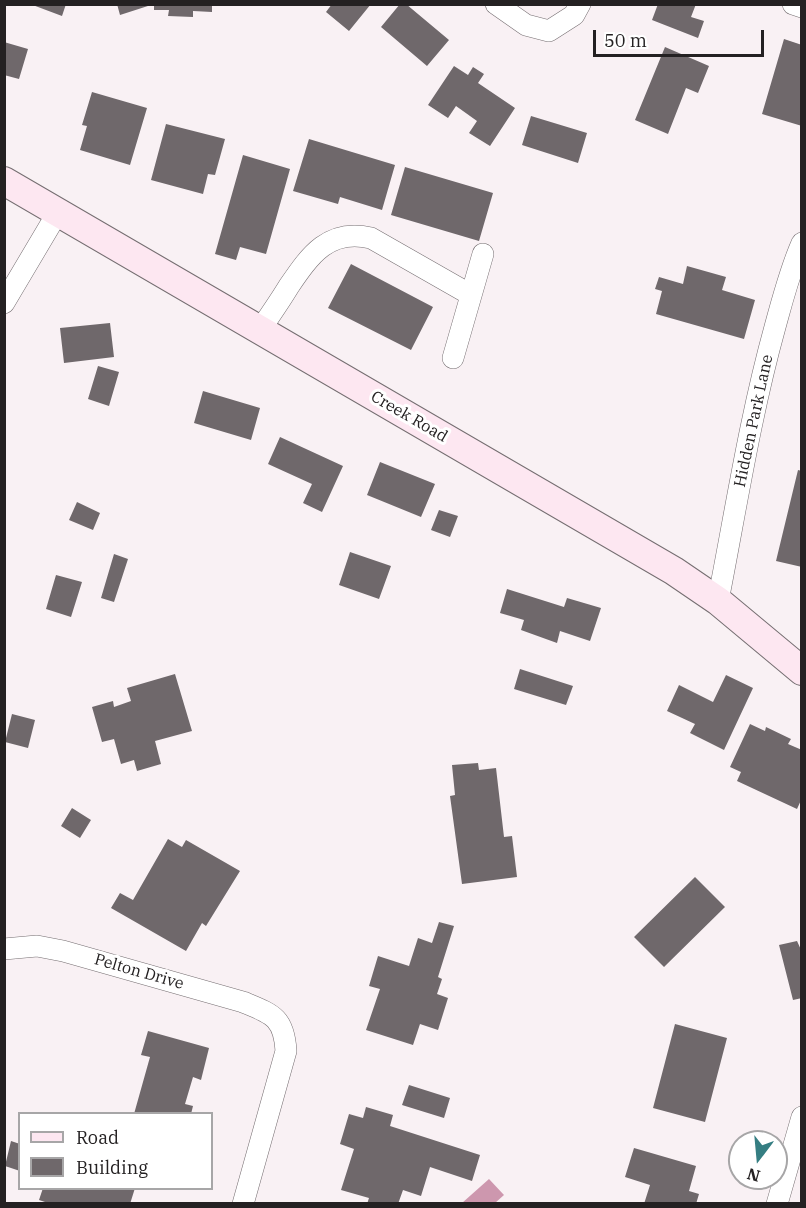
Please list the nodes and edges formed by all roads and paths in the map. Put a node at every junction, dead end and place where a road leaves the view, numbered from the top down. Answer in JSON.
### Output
{"nodes":[{"id":1,"x":496,"y":4,"type":"edge"},
{"id":2,"x":580,"y":4,"type":"edge"},
{"id":3,"x":793,"y":4,"type":"edge"},
{"id":4,"x":801,"y":7,"type":"edge"},
{"id":5,"x":4,"y":181,"type":"edge"},
{"id":6,"x":58,"y":212,"type":"junction"},
{"id":7,"x":801,"y":243,"type":"edge"},
{"id":8,"x":483,"y":254,"type":"dead end"},
{"id":9,"x":471,"y":295,"type":"junction"},
{"id":10,"x":4,"y":303,"type":"edge"},
{"id":11,"x":260,"y":330,"type":"junction"},
{"id":12,"x":453,"y":358,"type":"dead end"},
{"id":13,"x":718,"y":601,"type":"junction"},
{"id":14,"x":801,"y":671,"type":"edge"},
{"id":15,"x":4,"y":949,"type":"edge"},
{"id":16,"x":801,"y":1117,"type":"edge"},
{"id":17,"x":243,"y":1203,"type":"edge"},
{"id":18,"x":777,"y":1203,"type":"edge"}],
"edges":[{"from":1,"to":2,"type":"street"},
{"from":3,"to":4,"type":"street"},
{"from":5,"to":6,"type":"street","name":"Creek Road"},
{"from":6,"to":10,"type":"street"},
{"from":6,"to":11,"type":"street","name":"Creek Road"},
{"from":7,"to":13,"type":"street","name":"Hidden Park Lane"},
{"from":8,"to":9,"type":"street"},
{"from":9,"to":11,"type":"street"},
{"from":9,"to":12,"type":"street"},
{"from":11,"to":13,"type":"street","name":"Creek Road"},
{"from":13,"to":14,"type":"street","name":"Creek Road"},
{"from":15,"to":17,"type":"street","name":"Pelton Drive"},
{"from":16,"to":18,"type":"street"}]}
